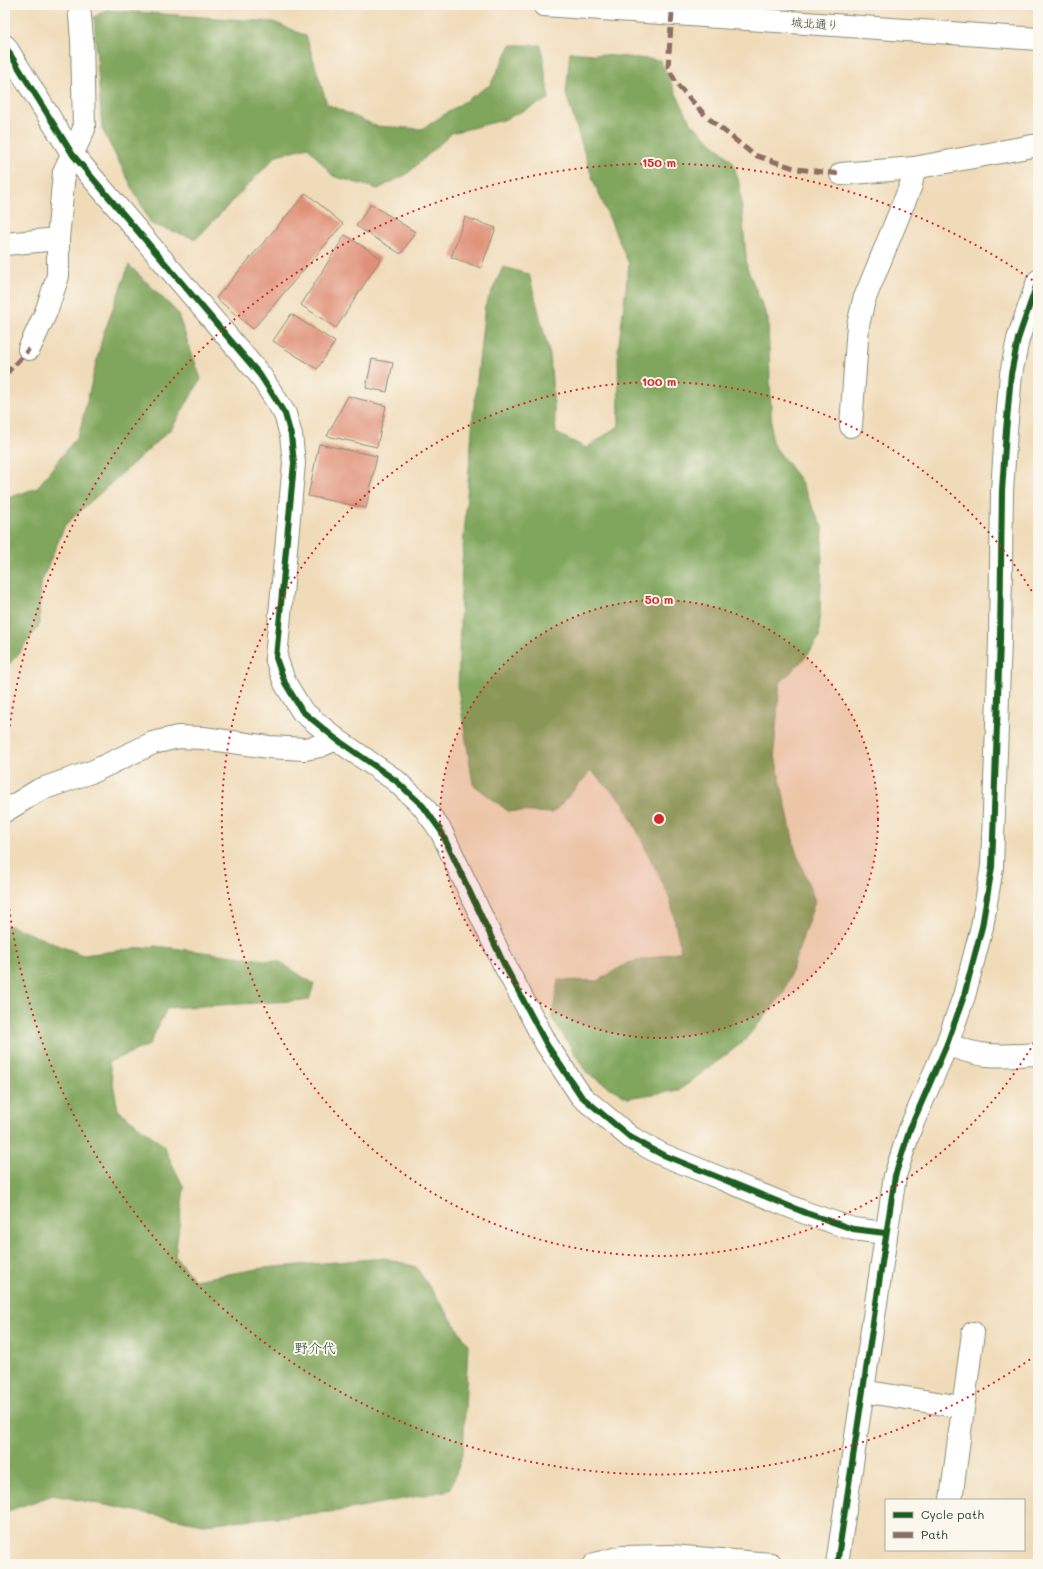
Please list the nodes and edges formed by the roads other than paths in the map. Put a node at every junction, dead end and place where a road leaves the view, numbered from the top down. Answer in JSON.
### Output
{"nodes":[{"id":1,"x":79,"y":5,"type":"edge"},
{"id":2,"x":544,"y":5,"type":"edge"},
{"id":3,"x":1038,"y":39,"type":"edge"},
{"id":4,"x":5,"y":46,"type":"edge"},
{"id":5,"x":1038,"y":145,"type":"edge"},
{"id":6,"x":73,"y":155,"type":"junction"},
{"id":7,"x":914,"y":168,"type":"junction"},
{"id":8,"x":841,"y":174,"type":"dead end"},
{"id":9,"x":58,"y":239,"type":"junction"},
{"id":10,"x":5,"y":244,"type":"edge"},
{"id":11,"x":1038,"y":281,"type":"edge"},
{"id":12,"x":29,"y":349,"type":"dead end"},
{"id":13,"x":851,"y":426,"type":"dead end"},
{"id":14,"x":336,"y":739,"type":"junction"},
{"id":15,"x":5,"y":811,"type":"edge"},
{"id":16,"x":947,"y":1044,"type":"junction"},
{"id":17,"x":1038,"y":1054,"type":"edge"},
{"id":18,"x":885,"y":1233,"type":"junction"},
{"id":19,"x":973,"y":1333,"type":"dead end"},
{"id":20,"x":862,"y":1392,"type":"junction"},
{"id":21,"x":962,"y":1406,"type":"junction"},
{"id":22,"x":951,"y":1499,"type":"edge"},
{"id":23,"x":595,"y":1564,"type":"edge"},
{"id":24,"x":771,"y":1564,"type":"edge"},
{"id":25,"x":837,"y":1564,"type":"edge"}],
"edges":[{"from":1,"to":6,"type":"street"},
{"from":2,"to":3,"type":"street","name":"城北通り"},
{"from":4,"to":6,"type":"street"},
{"from":5,"to":7,"type":"street"},
{"from":6,"to":9,"type":"street"},
{"from":6,"to":14,"type":"street"},
{"from":7,"to":8,"type":"street"},
{"from":7,"to":13,"type":"street"},
{"from":9,"to":10,"type":"street"},
{"from":9,"to":12,"type":"street"},
{"from":11,"to":16,"type":"street"},
{"from":14,"to":15,"type":"street"},
{"from":14,"to":18,"type":"street"},
{"from":16,"to":17,"type":"street"},
{"from":16,"to":18,"type":"street"},
{"from":18,"to":20,"type":"street"},
{"from":19,"to":21,"type":"street"},
{"from":20,"to":21,"type":"street"},
{"from":20,"to":25,"type":"street"},
{"from":21,"to":22,"type":"street"},
{"from":23,"to":24,"type":"street"}]}
